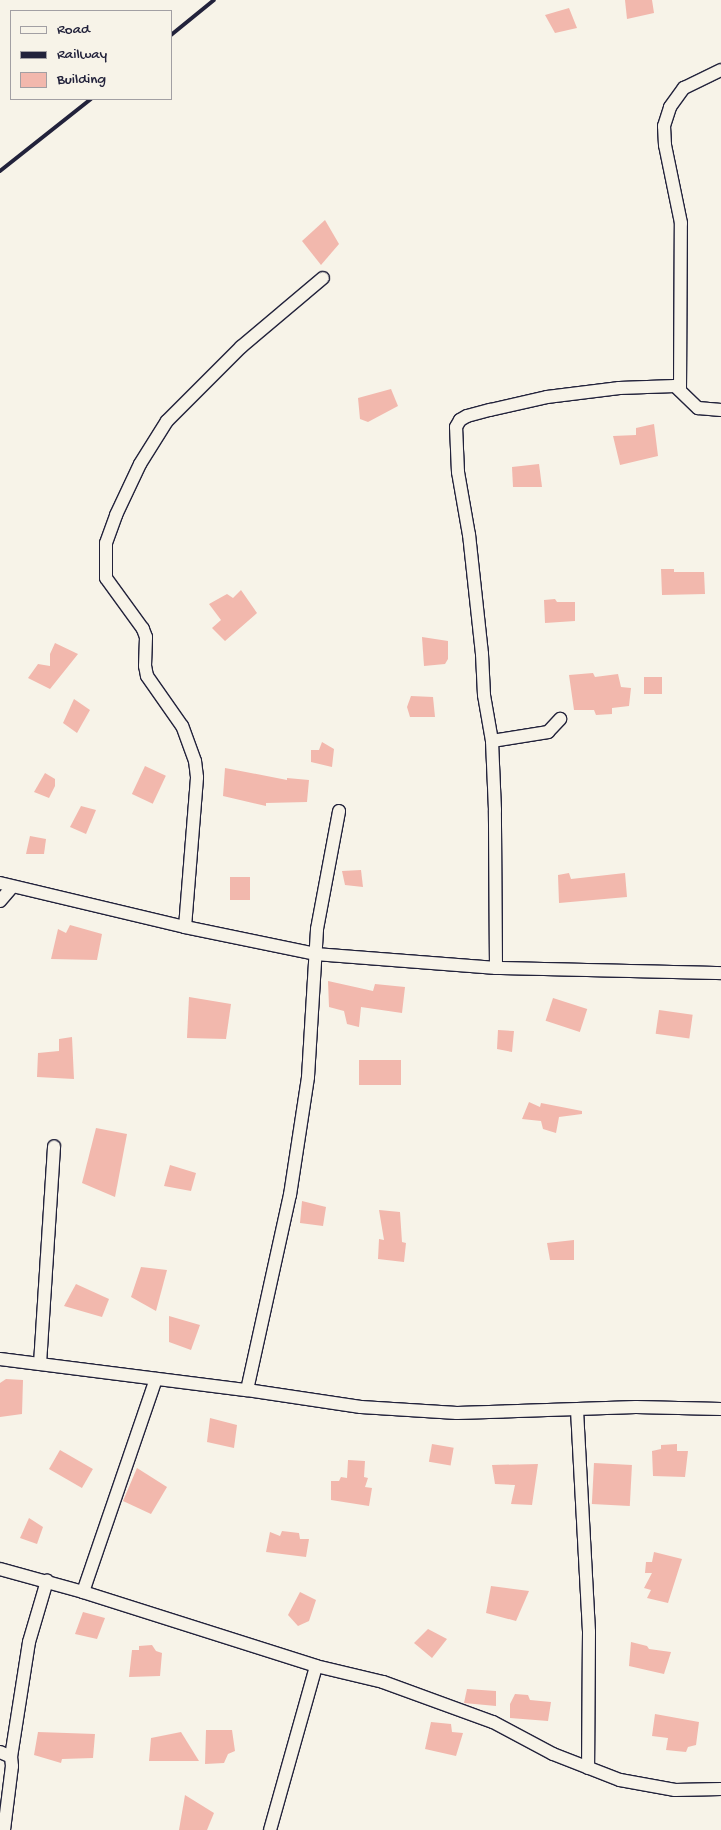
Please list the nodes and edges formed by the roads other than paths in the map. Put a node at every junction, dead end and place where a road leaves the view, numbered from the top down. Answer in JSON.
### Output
{"nodes":[{"id":1,"x":721,"y":70,"type":"edge"},
{"id":2,"x":323,"y":278,"type":"dead end"},
{"id":3,"x":680,"y":390,"type":"junction"},
{"id":4,"x":721,"y":410,"type":"edge"},
{"id":5,"x":560,"y":719,"type":"dead end"},
{"id":6,"x":492,"y":741,"type":"junction"},
{"id":7,"x":339,"y":811,"type":"dead end"},
{"id":8,"x":6,"y":885,"type":"edge"},
{"id":9,"x":0,"y":901,"type":"edge"},
{"id":10,"x":185,"y":927,"type":"junction"},
{"id":11,"x":315,"y":954,"type":"junction"},
{"id":12,"x":496,"y":968,"type":"junction"},
{"id":13,"x":721,"y":973,"type":"edge"},
{"id":14,"x":54,"y":1146,"type":"dead end"},
{"id":15,"x":0,"y":1359,"type":"edge"},
{"id":16,"x":40,"y":1364,"type":"junction"},
{"id":17,"x":156,"y":1379,"type":"junction"},
{"id":18,"x":247,"y":1390,"type":"junction"},
{"id":19,"x":721,"y":1409,"type":"edge"},
{"id":20,"x":577,"y":1410,"type":"junction"},
{"id":21,"x":0,"y":1569,"type":"edge"},
{"id":22,"x":47,"y":1581,"type":"junction"},
{"id":23,"x":83,"y":1592,"type":"junction"},
{"id":24,"x":316,"y":1666,"type":"junction"},
{"id":25,"x":6,"y":1755,"type":"edge"},
{"id":26,"x":588,"y":1768,"type":"junction"},
{"id":27,"x":721,"y":1789,"type":"edge"},
{"id":28,"x":4,"y":1830,"type":"edge"},
{"id":29,"x":270,"y":1830,"type":"edge"}],
"edges":[{"from":1,"to":3,"type":"street"},
{"from":2,"to":10,"type":"street"},
{"from":3,"to":4,"type":"street"},
{"from":3,"to":6,"type":"street"},
{"from":5,"to":6,"type":"street"},
{"from":6,"to":12,"type":"street"},
{"from":7,"to":11,"type":"street"},
{"from":8,"to":9,"type":"street"},
{"from":8,"to":10,"type":"street"},
{"from":10,"to":11,"type":"street"},
{"from":11,"to":12,"type":"street"},
{"from":11,"to":18,"type":"street"},
{"from":12,"to":13,"type":"street"},
{"from":14,"to":16,"type":"street"},
{"from":15,"to":16,"type":"street"},
{"from":16,"to":17,"type":"street"},
{"from":17,"to":18,"type":"street"},
{"from":17,"to":23,"type":"street"},
{"from":18,"to":20,"type":"street"},
{"from":19,"to":20,"type":"street"},
{"from":20,"to":26,"type":"street"},
{"from":21,"to":22,"type":"street"},
{"from":22,"to":23,"type":"street"},
{"from":22,"to":25,"type":"street"},
{"from":23,"to":24,"type":"street"},
{"from":24,"to":26,"type":"street"},
{"from":24,"to":29,"type":"street"},
{"from":25,"to":28,"type":"street"},
{"from":26,"to":27,"type":"street"}]}
